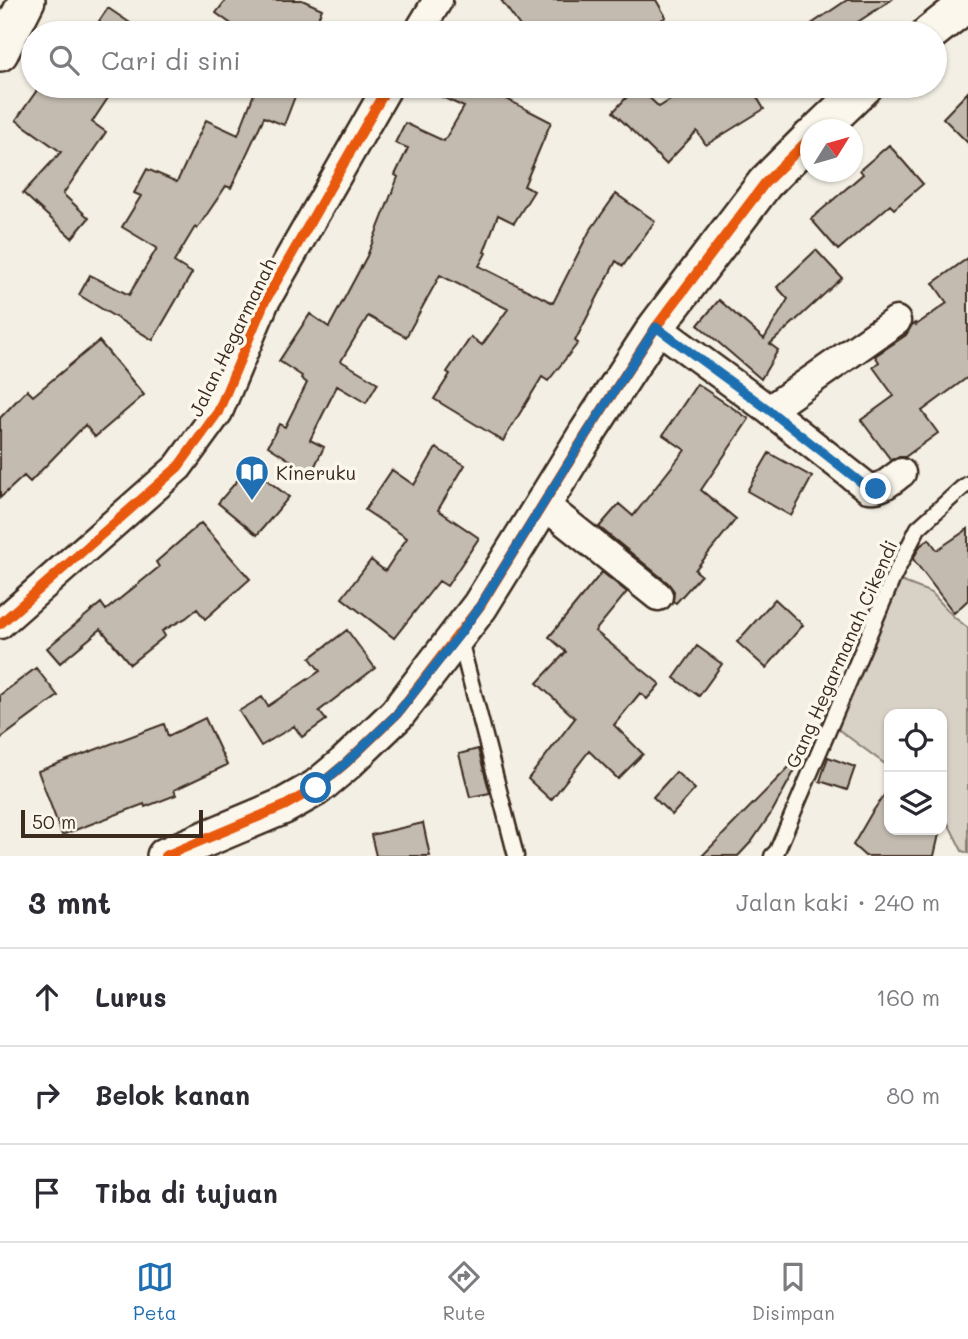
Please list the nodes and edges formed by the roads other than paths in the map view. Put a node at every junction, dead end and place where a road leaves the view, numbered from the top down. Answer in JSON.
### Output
{"nodes":[{"id":1,"x":27,"y":0,"type":"edge"},
{"id":2,"x":438,"y":0,"type":"edge"},
{"id":3,"x":968,"y":3,"type":"edge"},
{"id":4,"x":425,"y":21,"type":"edge"},
{"id":5,"x":945,"y":21,"type":"edge"},
{"id":6,"x":0,"y":53,"type":"edge"},
{"id":7,"x":381,"y":98,"type":"edge"},
{"id":8,"x":852,"y":98,"type":"edge"},
{"id":9,"x":830,"y":119,"type":"edge"},
{"id":10,"x":800,"y":148,"type":"edge"},
{"id":11,"x":896,"y":321,"type":"dead end"},
{"id":12,"x":656,"y":327,"type":"junction"},
{"id":13,"x":769,"y":410,"type":"junction"},
{"id":14,"x":901,"y":473,"type":"dead end"},
{"id":15,"x":968,"y":484,"type":"edge"},
{"id":16,"x":543,"y":504,"type":"junction"},
{"id":17,"x":658,"y":596,"type":"dead end"},
{"id":18,"x":0,"y":624,"type":"edge"},
{"id":19,"x":459,"y":635,"type":"junction"},
{"id":20,"x":165,"y":856,"type":"edge"},
{"id":21,"x":516,"y":856,"type":"edge"},
{"id":22,"x":772,"y":856,"type":"edge"}],
"edges":[{"from":1,"to":6,"type":"street"},
{"from":2,"to":4,"type":"street"},
{"from":3,"to":5,"type":"street"},
{"from":7,"to":18,"type":"street","name":"Jalan Hegarmanah"},
{"from":8,"to":9,"type":"street"},
{"from":10,"to":12,"type":"street"},
{"from":11,"to":13,"type":"street"},
{"from":12,"to":13,"type":"street"},
{"from":12,"to":16,"type":"street"},
{"from":13,"to":14,"type":"street"},
{"from":15,"to":22,"type":"lane","name":"Gang Hegarmanah Cikendi"},
{"from":16,"to":17,"type":"street"},
{"from":16,"to":19,"type":"street"},
{"from":19,"to":20,"type":"street"},
{"from":19,"to":21,"type":"lane"}]}
